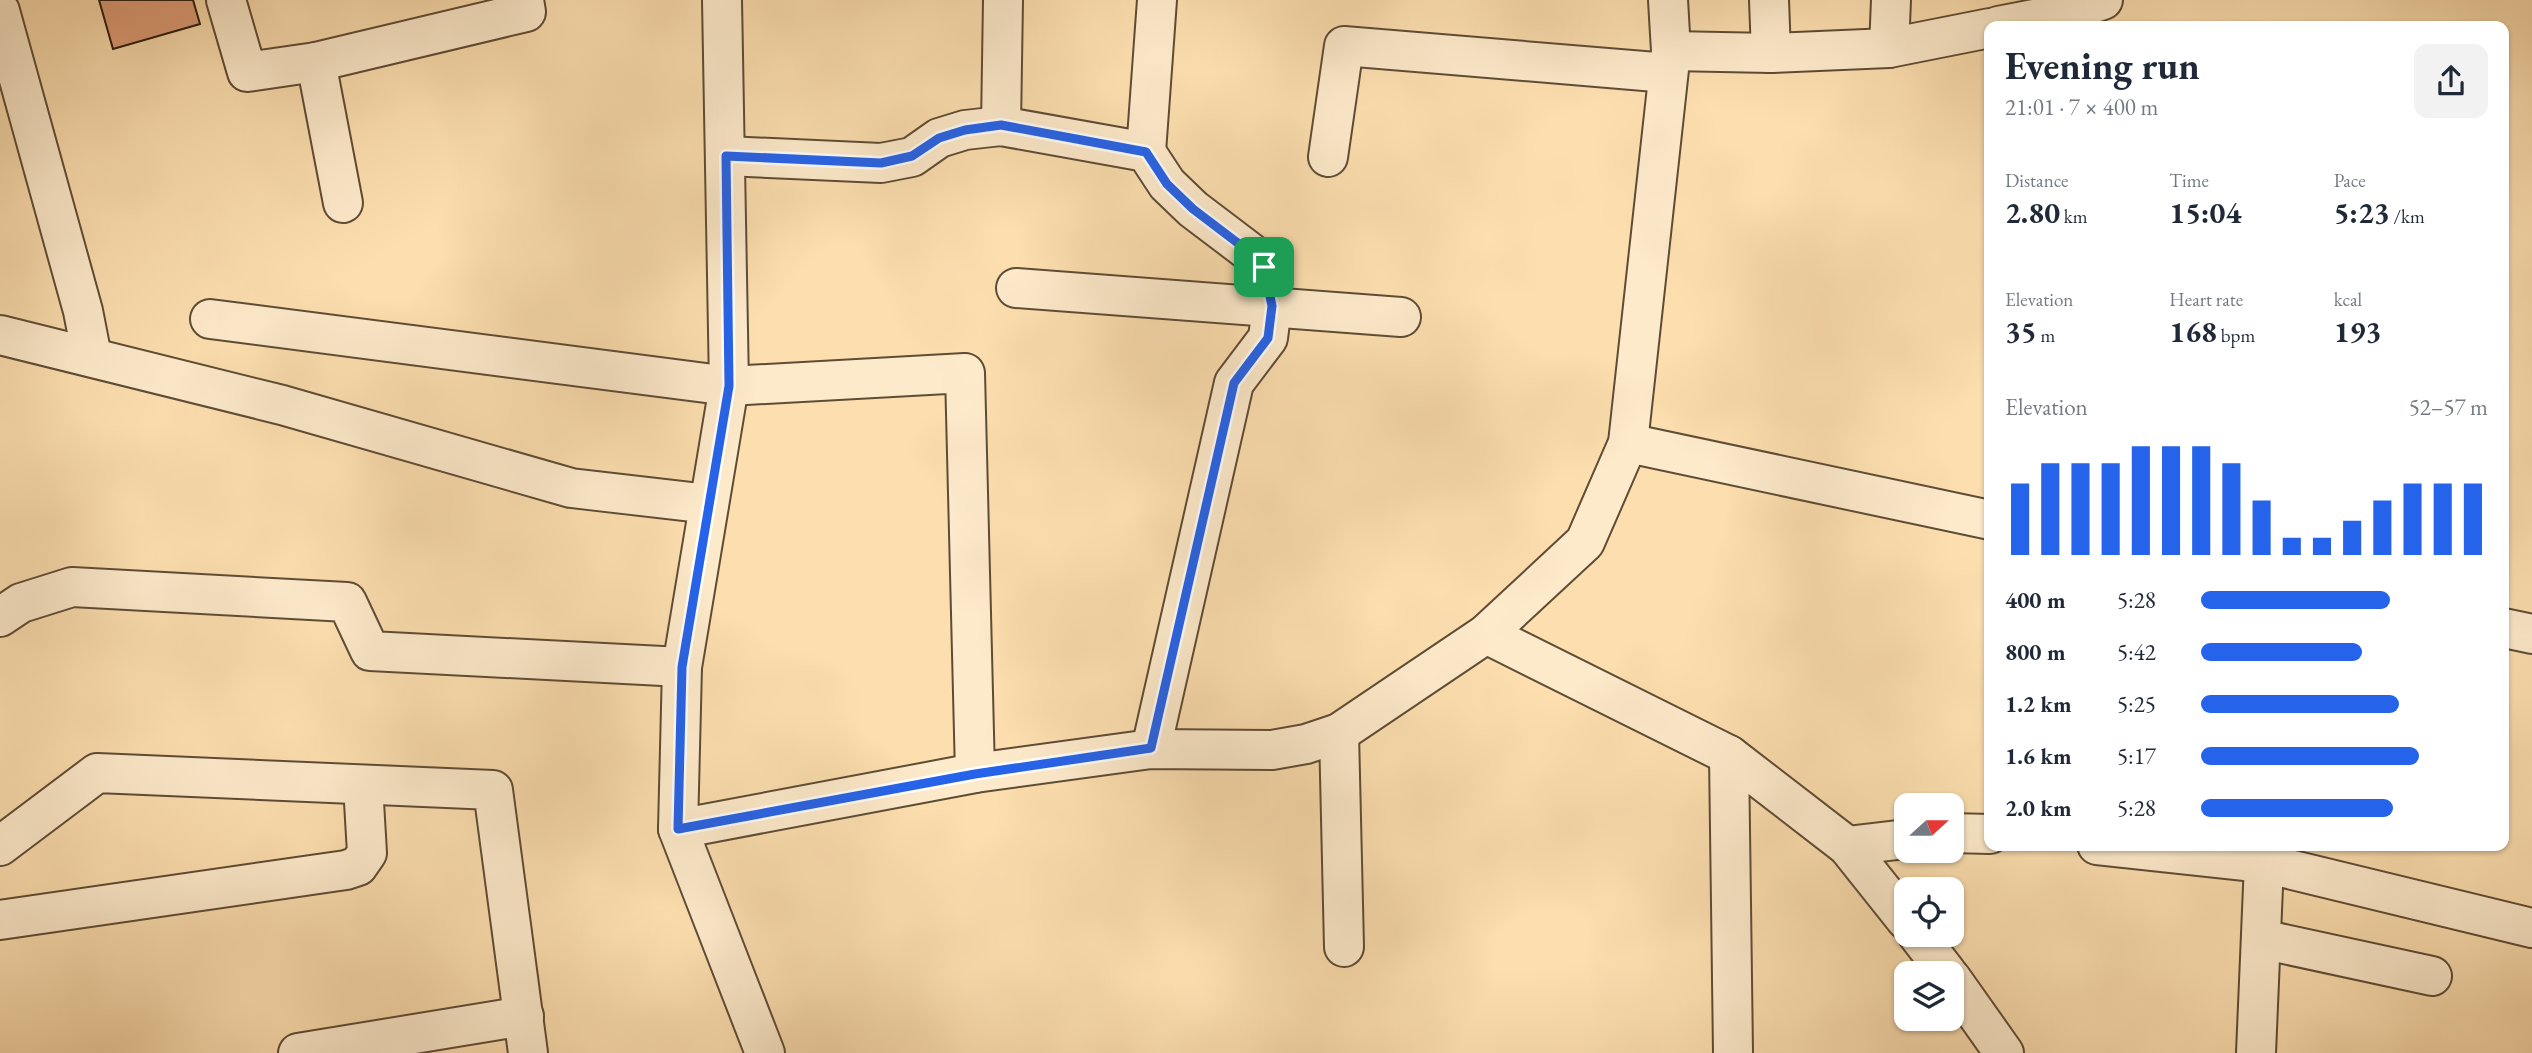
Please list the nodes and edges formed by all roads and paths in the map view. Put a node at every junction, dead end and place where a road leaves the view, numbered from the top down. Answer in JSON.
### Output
{"nodes":[{"id":1,"x":226,"y":0,"type":"edge"},
{"id":2,"x":524,"y":0,"type":"edge"},
{"id":3,"x":722,"y":0,"type":"edge"},
{"id":4,"x":1003,"y":0,"type":"edge"},
{"id":5,"x":1157,"y":0,"type":"edge"},
{"id":6,"x":1668,"y":0,"type":"edge"},
{"id":7,"x":1769,"y":0,"type":"edge"},
{"id":8,"x":1891,"y":0,"type":"edge"},
{"id":9,"x":2103,"y":0,"type":"edge"},
{"id":10,"x":2065,"y":6,"type":"edge"},
{"id":11,"x":0,"y":11,"type":"edge"},
{"id":12,"x":2015,"y":21,"type":"edge"},
{"id":13,"x":1984,"y":29,"type":"edge"},
{"id":14,"x":1889,"y":48,"type":"junction"},
{"id":15,"x":1771,"y":53,"type":"junction"},
{"id":16,"x":316,"y":62,"type":"junction"},
{"id":17,"x":1669,"y":62,"type":"junction"},
{"id":18,"x":1001,"y":125,"type":"junction"},
{"id":19,"x":1146,"y":152,"type":"junction"},
{"id":20,"x":726,"y":156,"type":"junction"},
{"id":21,"x":1328,"y":158,"type":"dead end"},
{"id":22,"x":344,"y":203,"type":"dead end"},
{"id":23,"x":1016,"y":288,"type":"dead end"},
{"id":24,"x":1272,"y":306,"type":"junction"},
{"id":25,"x":1401,"y":317,"type":"dead end"},
{"id":26,"x":210,"y":319,"type":"dead end"},
{"id":27,"x":0,"y":335,"type":"edge"},
{"id":28,"x":92,"y":357,"type":"junction"},
{"id":29,"x":729,"y":386,"type":"junction"},
{"id":30,"x":1629,"y":443,"type":"junction"},
{"id":31,"x":709,"y":504,"type":"junction"},
{"id":32,"x":1984,"y":519,"type":"edge"},
{"id":33,"x":0,"y":617,"type":"edge"},
{"id":34,"x":2509,"y":629,"type":"edge"},
{"id":35,"x":1486,"y":634,"type":"junction"},
{"id":36,"x":2532,"y":634,"type":"edge"},
{"id":37,"x":682,"y":667,"type":"junction"},
{"id":38,"x":1339,"y":733,"type":"junction"},
{"id":39,"x":1151,"y":748,"type":"junction"},
{"id":40,"x":1729,"y":755,"type":"junction"},
{"id":41,"x":975,"y":774,"type":"junction"},
{"id":42,"x":363,"y":785,"type":"junction"},
{"id":43,"x":678,"y":829,"type":"junction"},
{"id":44,"x":1964,"y":833,"type":"edge"},
{"id":45,"x":1984,"y":834,"type":"edge"},
{"id":46,"x":1894,"y":840,"type":"edge"},
{"id":47,"x":0,"y":846,"type":"edge"},
{"id":48,"x":1847,"y":846,"type":"junction"},
{"id":49,"x":2153,"y":851,"type":"edge"},
{"id":50,"x":2264,"y":863,"type":"junction"},
{"id":51,"x":1894,"y":905,"type":"edge"},
{"id":52,"x":0,"y":920,"type":"edge"},
{"id":53,"x":2532,"y":928,"type":"edge"},
{"id":54,"x":2261,"y":939,"type":"junction"},
{"id":55,"x":1344,"y":947,"type":"dead end"},
{"id":56,"x":1927,"y":947,"type":"edge"},
{"id":57,"x":1938,"y":961,"type":"edge"},
{"id":58,"x":2432,"y":976,"type":"dead end"},
{"id":59,"x":1964,"y":996,"type":"edge"},
{"id":60,"x":526,"y":1035,"type":"edge"},
{"id":61,"x":299,"y":1053,"type":"edge"},
{"id":62,"x":765,"y":1053,"type":"edge"},
{"id":63,"x":1733,"y":1053,"type":"edge"},
{"id":64,"x":2004,"y":1053,"type":"edge"},
{"id":65,"x":2256,"y":1053,"type":"edge"}],
"edges":[{"from":1,"to":16,"type":"street"},
{"from":2,"to":16,"type":"street"},
{"from":3,"to":20,"type":"street"},
{"from":4,"to":18,"type":"street"},
{"from":5,"to":19,"type":"street"},
{"from":6,"to":17,"type":"street"},
{"from":7,"to":15,"type":"street"},
{"from":8,"to":14,"type":"street"},
{"from":9,"to":10,"type":"street"},
{"from":10,"to":12,"type":"street"},
{"from":11,"to":28,"type":"street"},
{"from":13,"to":14,"type":"street"},
{"from":14,"to":15,"type":"street"},
{"from":15,"to":17,"type":"street"},
{"from":16,"to":22,"type":"street"},
{"from":17,"to":21,"type":"street"},
{"from":17,"to":30,"type":"street"},
{"from":18,"to":19,"type":"street"},
{"from":18,"to":20,"type":"street"},
{"from":19,"to":24,"type":"street"},
{"from":20,"to":29,"type":"street"},
{"from":23,"to":24,"type":"street"},
{"from":24,"to":25,"type":"street"},
{"from":24,"to":39,"type":"street"},
{"from":26,"to":29,"type":"street"},
{"from":27,"to":28,"type":"street"},
{"from":28,"to":31,"type":"street"},
{"from":29,"to":31,"type":"street"},
{"from":29,"to":41,"type":"street"},
{"from":30,"to":32,"type":"street"},
{"from":30,"to":35,"type":"street"},
{"from":31,"to":37,"type":"street"},
{"from":33,"to":37,"type":"street"},
{"from":34,"to":36,"type":"street"},
{"from":35,"to":38,"type":"street"},
{"from":35,"to":40,"type":"street"},
{"from":37,"to":43,"type":"street"},
{"from":38,"to":39,"type":"street"},
{"from":38,"to":55,"type":"street"},
{"from":39,"to":41,"type":"street"},
{"from":40,"to":48,"type":"street"},
{"from":40,"to":63,"type":"street"},
{"from":41,"to":43,"type":"street"},
{"from":42,"to":47,"type":"street"},
{"from":42,"to":52,"type":"street"},
{"from":42,"to":60,"type":"street"},
{"from":43,"to":62,"type":"street"},
{"from":44,"to":45,"type":"street"},
{"from":46,"to":48,"type":"street"},
{"from":48,"to":51,"type":"street"},
{"from":49,"to":50,"type":"street"},
{"from":50,"to":53,"type":"street"},
{"from":50,"to":54,"type":"street"},
{"from":54,"to":58,"type":"street"},
{"from":54,"to":65,"type":"street"},
{"from":56,"to":57,"type":"street"},
{"from":59,"to":64,"type":"street"},
{"from":60,"to":61,"type":"street"}]}
